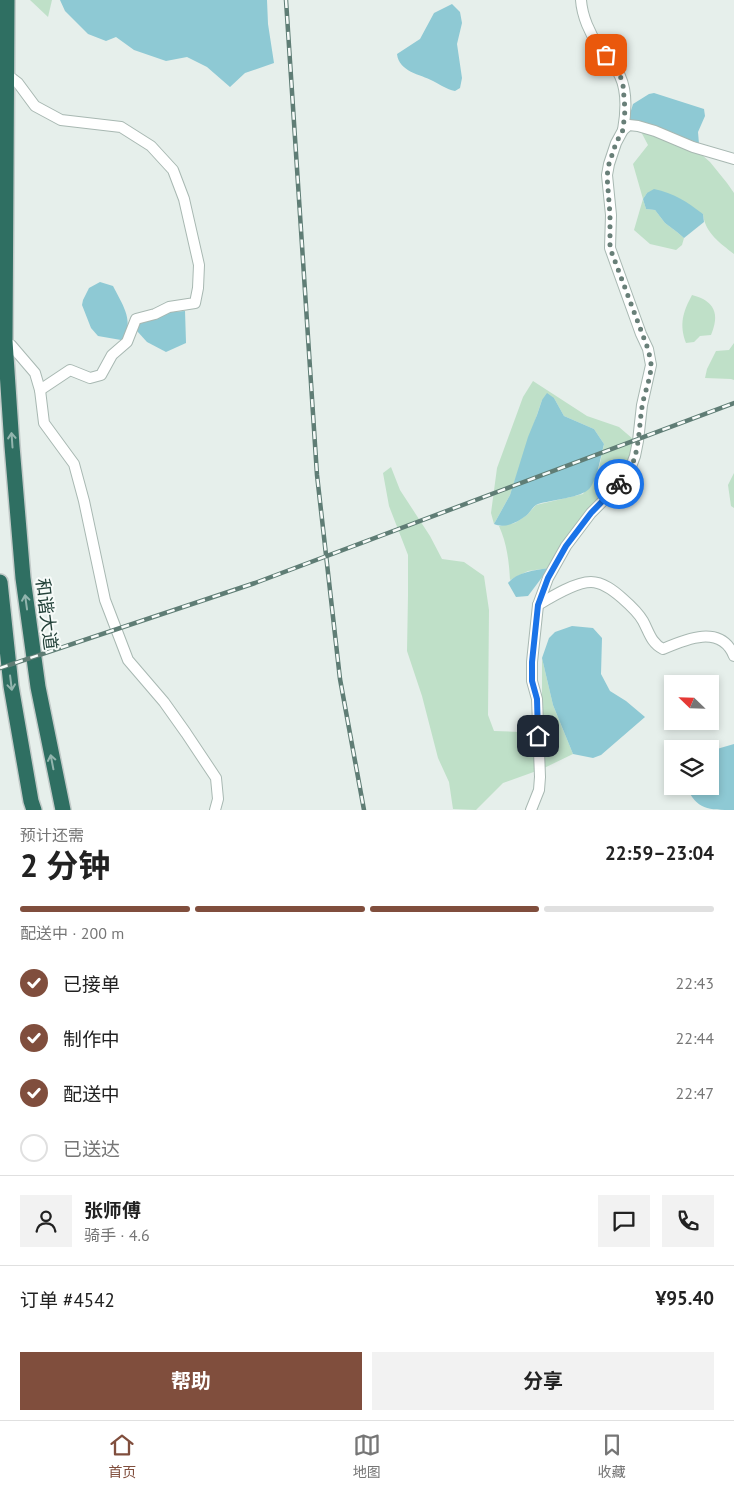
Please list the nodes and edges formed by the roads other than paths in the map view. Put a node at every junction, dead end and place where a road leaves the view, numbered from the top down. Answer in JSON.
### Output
{"nodes":[{"id":1,"x":7,"y":0,"type":"edge"},
{"id":2,"x":581,"y":0,"type":"edge"},
{"id":3,"x":3,"y":72,"type":"edge"},
{"id":4,"x":623,"y":130,"type":"junction"},
{"id":5,"x":734,"y":159,"type":"edge"},
{"id":6,"x":2,"y":339,"type":"edge"},
{"id":7,"x":40,"y":390,"type":"junction"},
{"id":8,"x":0,"y":582,"type":"edge"},
{"id":9,"x":538,"y":605,"type":"junction"},
{"id":10,"x":734,"y":656,"type":"edge"},
{"id":11,"x":34,"y":810,"type":"edge"},
{"id":12,"x":63,"y":810,"type":"edge"},
{"id":13,"x":215,"y":810,"type":"edge"},
{"id":14,"x":532,"y":810,"type":"edge"}],
"edges":[{"from":1,"to":3,"type":"highway","name":"和谐大道"},
{"from":2,"to":4,"type":"street"},
{"from":3,"to":6,"type":"highway","name":"和谐大道"},
{"from":3,"to":7,"type":"street"},
{"from":4,"to":5,"type":"street"},
{"from":4,"to":9,"type":"street"},
{"from":6,"to":7,"type":"street"},
{"from":12,"to":6,"type":"highway","name":"和谐大道","one_way":true},
{"from":7,"to":13,"type":"street"},
{"from":8,"to":11,"type":"highway","one_way":true},
{"from":9,"to":10,"type":"street"},
{"from":9,"to":14,"type":"street"}]}
